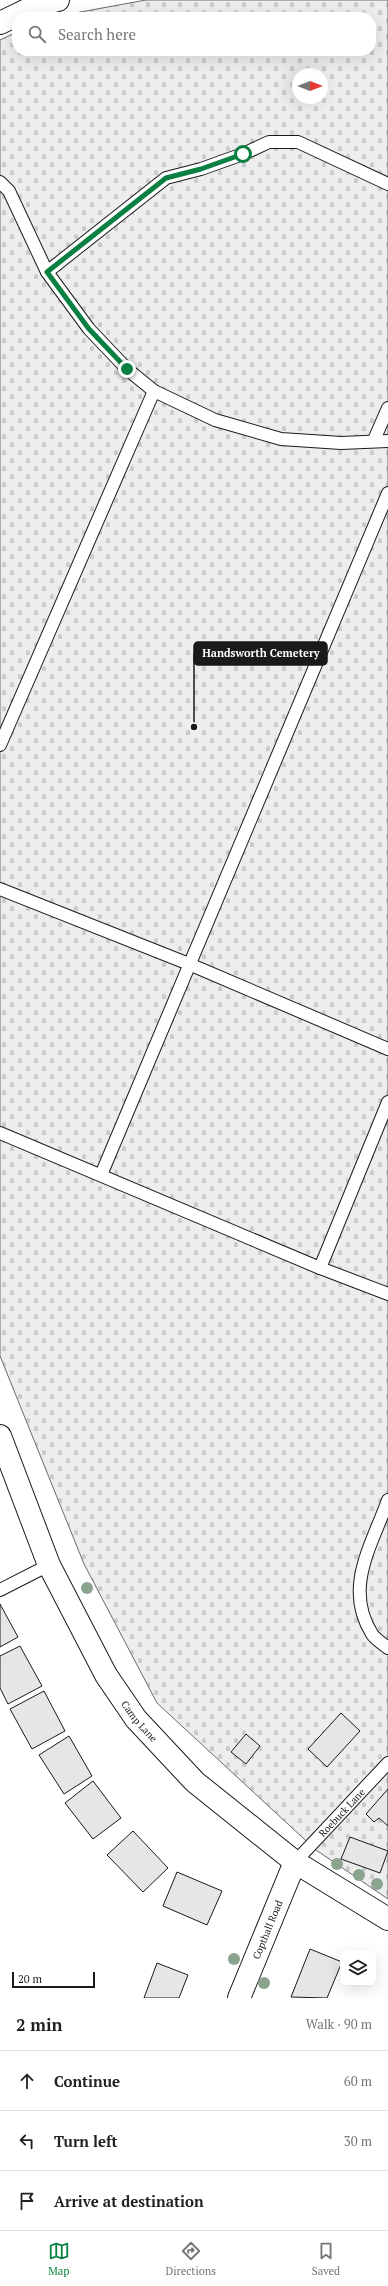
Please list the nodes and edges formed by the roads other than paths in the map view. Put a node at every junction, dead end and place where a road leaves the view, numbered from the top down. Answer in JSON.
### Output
{"nodes":[{"id":1,"x":58,"y":0,"type":"edge"},
{"id":2,"x":23,"y":12,"type":"edge"},
{"id":3,"x":12,"y":17,"type":"edge"},
{"id":4,"x":0,"y":23,"type":"edge"},
{"id":5,"x":0,"y":182,"type":"edge"},
{"id":6,"x":388,"y":184,"type":"edge"},
{"id":7,"x":47,"y":272,"type":"junction"},
{"id":8,"x":154,"y":391,"type":"junction"},
{"id":9,"x":388,"y":408,"type":"edge"},
{"id":10,"x":374,"y":440,"type":"junction"},
{"id":11,"x":388,"y":441,"type":"edge"},
{"id":12,"x":388,"y":492,"type":"edge"},
{"id":13,"x":0,"y":744,"type":"edge"},
{"id":14,"x":0,"y":889,"type":"edge"},
{"id":15,"x":189,"y":964,"type":"junction"},
{"id":16,"x":388,"y":1049,"type":"edge"},
{"id":17,"x":388,"y":1102,"type":"edge"},
{"id":18,"x":0,"y":1133,"type":"edge"},
{"id":19,"x":101,"y":1175,"type":"junction"},
{"id":20,"x":320,"y":1268,"type":"junction"},
{"id":21,"x":388,"y":1294,"type":"edge"},
{"id":22,"x":0,"y":1436,"type":"edge"},
{"id":23,"x":388,"y":1500,"type":"edge"},
{"id":24,"x":383,"y":1531,"type":"edge"},
{"id":25,"x":49,"y":1565,"type":"junction"},
{"id":26,"x":0,"y":1590,"type":"edge"},
{"id":27,"x":388,"y":1648,"type":"edge"},
{"id":28,"x":388,"y":1763,"type":"edge"},
{"id":29,"x":295,"y":1862,"type":"junction"},
{"id":30,"x":388,"y":1919,"type":"edge"},
{"id":31,"x":239,"y":1998,"type":"edge"}],
"edges":[{"from":1,"to":2,"type":"street"},
{"from":3,"to":4,"type":"street"},
{"from":5,"to":7,"type":"lane"},
{"from":6,"to":7,"type":"lane"},
{"from":7,"to":8,"type":"lane"},
{"from":8,"to":10,"type":"lane"},
{"from":8,"to":13,"type":"lane"},
{"from":9,"to":10,"type":"lane"},
{"from":10,"to":11,"type":"lane"},
{"from":12,"to":15,"type":"lane"},
{"from":14,"to":15,"type":"lane"},
{"from":15,"to":16,"type":"lane"},
{"from":15,"to":19,"type":"lane"},
{"from":17,"to":20,"type":"lane"},
{"from":18,"to":19,"type":"lane"},
{"from":19,"to":20,"type":"lane"},
{"from":20,"to":21,"type":"lane"},
{"from":22,"to":25,"type":"street","name":"Camp Lane"},
{"from":23,"to":24,"type":"lane"},
{"from":24,"to":27,"type":"lane"},
{"from":25,"to":26,"type":"lane"},
{"from":25,"to":29,"type":"street","name":"Camp Lane"},
{"from":28,"to":29,"type":"lane","name":"Roebuck Lane"},
{"from":29,"to":30,"type":"street","name":"Camp Lane"},
{"from":29,"to":31,"type":"street","name":"Copthall Road"}]}
